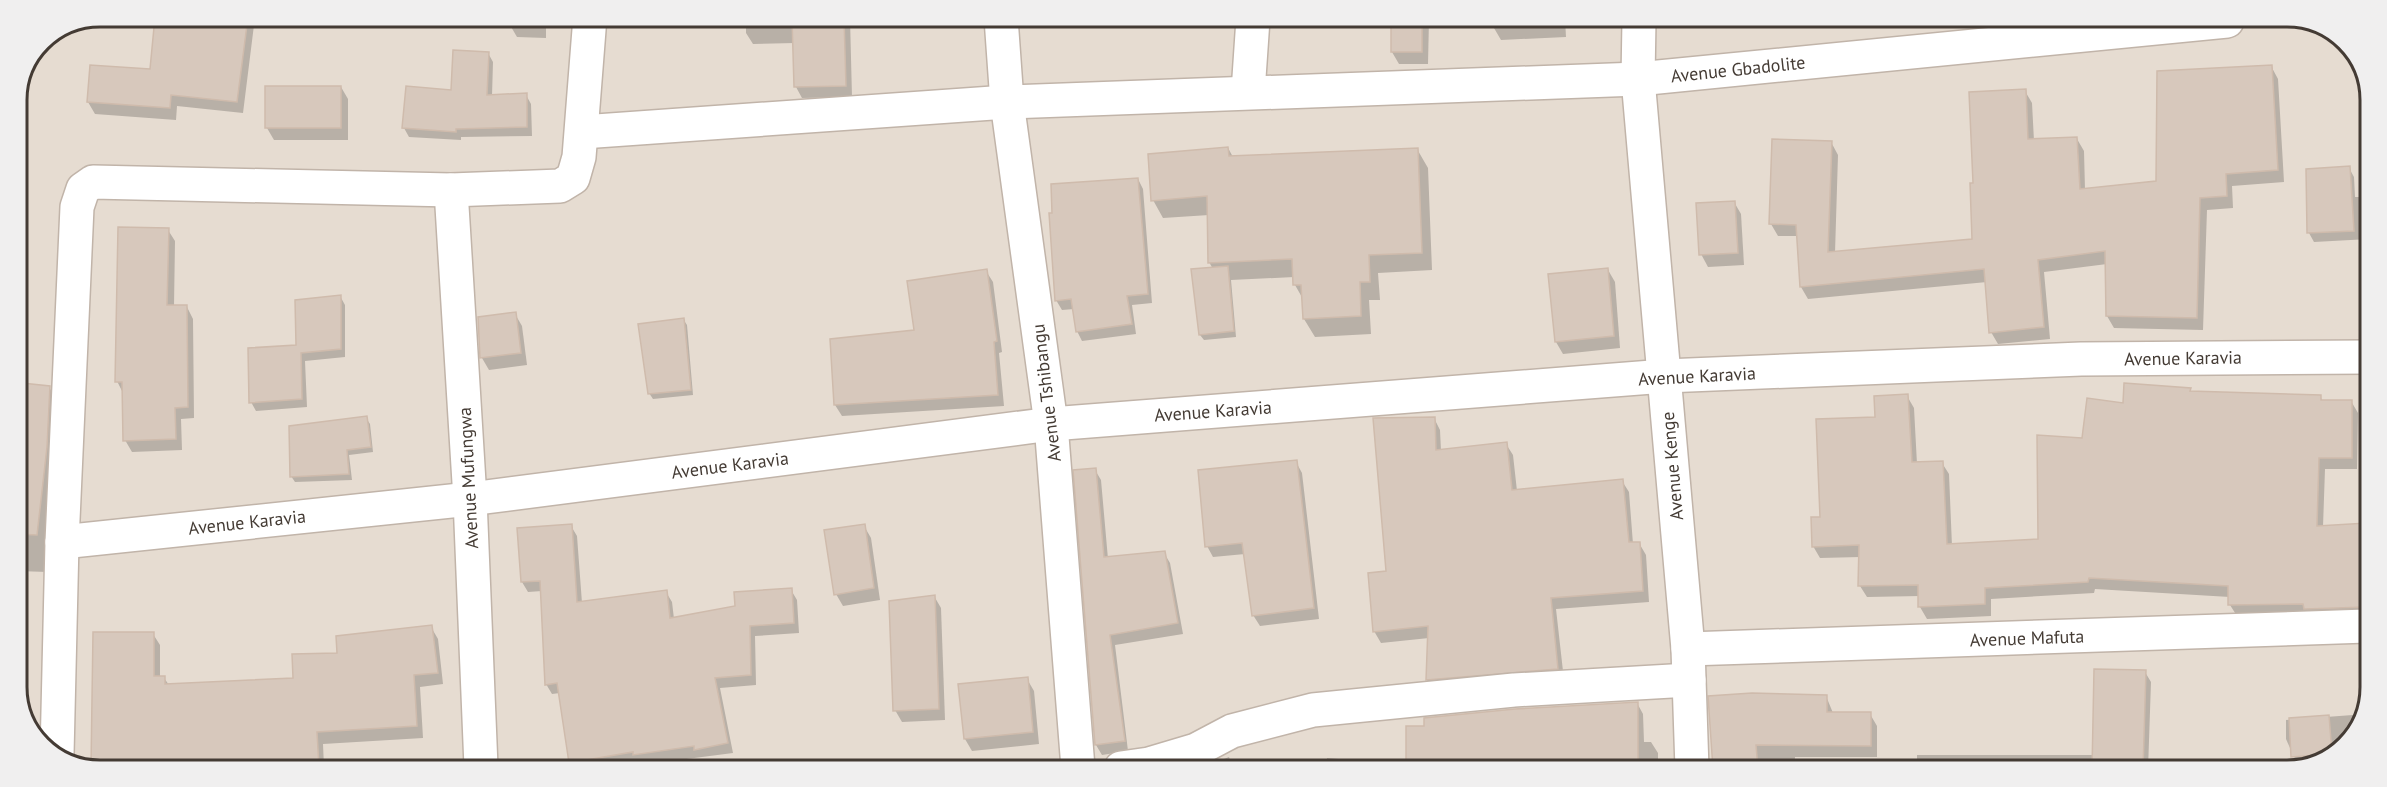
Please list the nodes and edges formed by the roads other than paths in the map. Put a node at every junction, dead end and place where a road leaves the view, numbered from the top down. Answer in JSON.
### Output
{"nodes":[{"id":1,"x":589,"y":27,"type":"edge"},
{"id":2,"x":1002,"y":27,"type":"edge"},
{"id":3,"x":1252,"y":27,"type":"edge"},
{"id":4,"x":1639,"y":27,"type":"edge"},
{"id":5,"x":2165,"y":27,"type":"edge"},
{"id":6,"x":1638,"y":78,"type":"junction"},
{"id":7,"x":1248,"y":92,"type":"junction"},
{"id":8,"x":1007,"y":102,"type":"junction"},
{"id":9,"x":582,"y":132,"type":"junction"},
{"id":10,"x":451,"y":190,"type":"junction"},
{"id":11,"x":2360,"y":357,"type":"edge"},
{"id":12,"x":1665,"y":376,"type":"junction"},
{"id":13,"x":1051,"y":424,"type":"junction"},
{"id":14,"x":470,"y":499,"type":"junction"},
{"id":15,"x":62,"y":542,"type":"junction"},
{"id":16,"x":2360,"y":626,"type":"edge"},
{"id":17,"x":1688,"y":664,"type":"junction"},
{"id":18,"x":57,"y":746,"type":"edge"},
{"id":19,"x":481,"y":760,"type":"edge"},
{"id":20,"x":1077,"y":760,"type":"edge"},
{"id":21,"x":1162,"y":760,"type":"edge"},
{"id":22,"x":1692,"y":760,"type":"edge"}],
"edges":[{"from":1,"to":9,"type":"street"},
{"from":2,"to":8,"type":"street","name":"Avenue Tshibangu"},
{"from":3,"to":7,"type":"street"},
{"from":4,"to":6,"type":"street","name":"Avenue Kenge"},
{"from":5,"to":6,"type":"street","name":"Avenue Gbadolite"},
{"from":6,"to":7,"type":"street","name":"Avenue Gbadolite"},
{"from":6,"to":12,"type":"street","name":"Avenue Kenge"},
{"from":7,"to":8,"type":"street","name":"Avenue Gbadolite"},
{"from":8,"to":9,"type":"street","name":"Avenue Gbadolite"},
{"from":8,"to":13,"type":"street","name":"Avenue Tshibangu"},
{"from":9,"to":10,"type":"street"},
{"from":10,"to":14,"type":"street","name":"Avenue Mufungwa"},
{"from":10,"to":15,"type":"street"},
{"from":11,"to":12,"type":"street","name":"Avenue Karavia"},
{"from":12,"to":13,"type":"street","name":"Avenue Karavia"},
{"from":12,"to":17,"type":"street","name":"Avenue Kenge"},
{"from":13,"to":14,"type":"street","name":"Avenue Karavia"},
{"from":13,"to":20,"type":"street","name":"Avenue Tshibangu"},
{"from":14,"to":15,"type":"street","name":"Avenue Karavia"},
{"from":14,"to":19,"type":"street","name":"Avenue Mufungwa"},
{"from":15,"to":18,"type":"street"},
{"from":16,"to":17,"type":"street","name":"Avenue Mafuta"},
{"from":17,"to":21,"type":"street"},
{"from":17,"to":22,"type":"street","name":"Avenue Kenge"}]}
